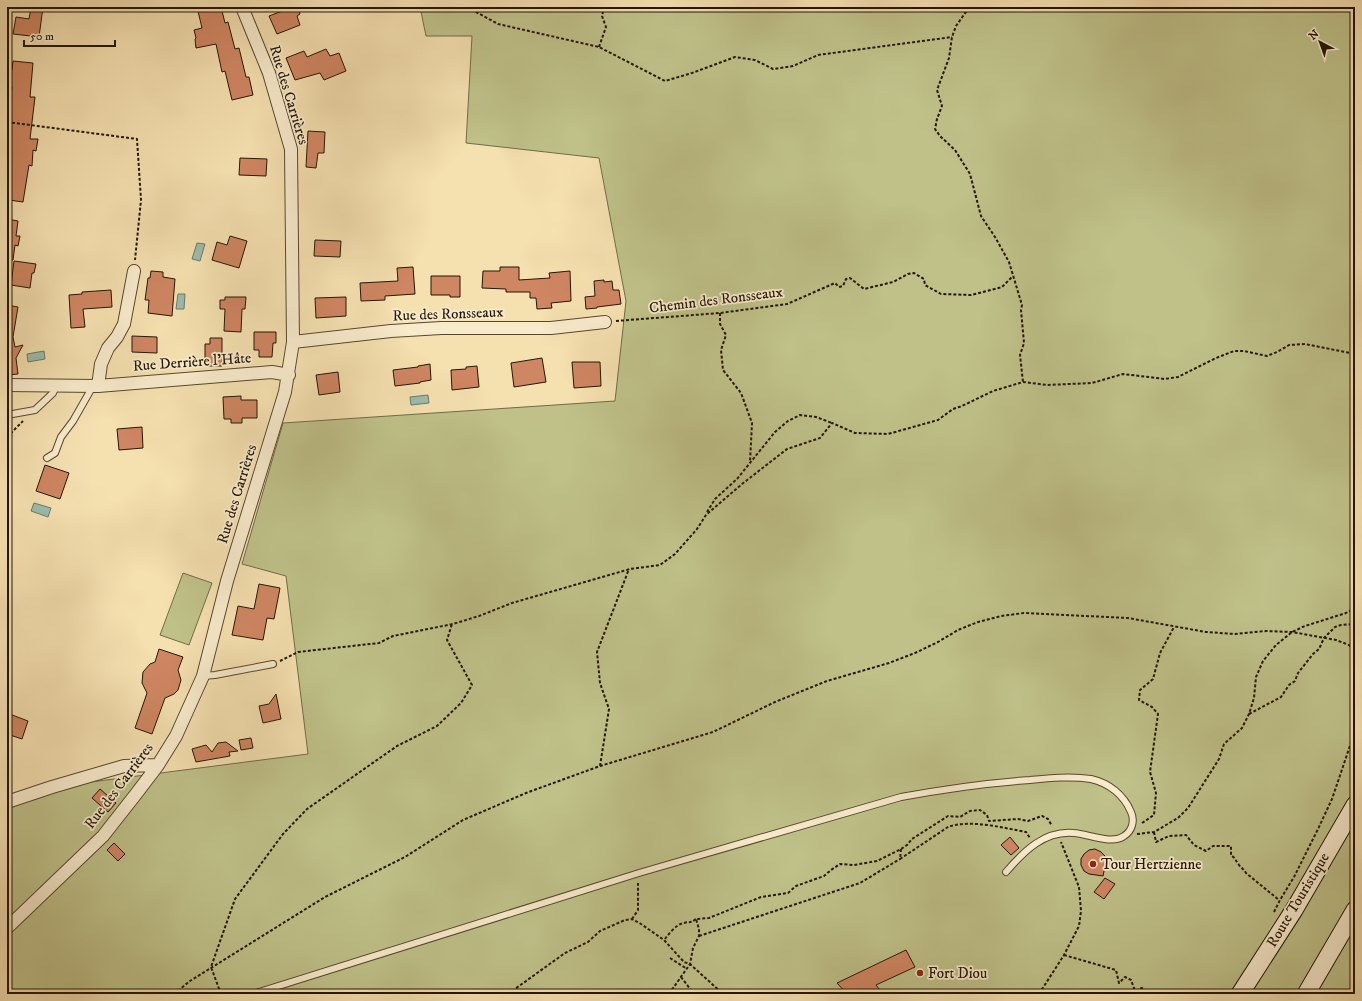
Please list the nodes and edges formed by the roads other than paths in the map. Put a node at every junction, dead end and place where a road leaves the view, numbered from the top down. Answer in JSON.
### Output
{"nodes":[{"id":1,"x":242,"y":7,"type":"edge"},
{"id":2,"x":134,"y":271,"type":"road end"},
{"id":3,"x":605,"y":322,"type":"road end"},
{"id":4,"x":293,"y":342,"type":"junction"},
{"id":5,"x":289,"y":376,"type":"junction"},
{"id":6,"x":7,"y":385,"type":"edge"},
{"id":7,"x":56,"y":386,"type":"junction"},
{"id":8,"x":96,"y":386,"type":"junction"},
{"id":9,"x":7,"y":415,"type":"edge"},
{"id":10,"x":47,"y":458,"type":"dead end"},
{"id":11,"x":273,"y":664,"type":"road end"},
{"id":12,"x":203,"y":676,"type":"junction"},
{"id":13,"x":158,"y":765,"type":"junction"},
{"id":14,"x":7,"y":802,"type":"edge"},
{"id":15,"x":1355,"y":805,"type":"edge"},
{"id":16,"x":1006,"y":872,"type":"dead end"},
{"id":17,"x":1355,"y":910,"type":"edge"},
{"id":18,"x":7,"y":928,"type":"edge"},
{"id":19,"x":253,"y":994,"type":"edge"},
{"id":20,"x":1240,"y":994,"type":"edge"},
{"id":21,"x":1306,"y":994,"type":"edge"}],
"edges":[{"from":1,"to":4,"type":"street","name":"Rue des Carrières"},
{"from":2,"to":8,"type":"street"},
{"from":3,"to":4,"type":"street","name":"Rue des Ronsseaux"},
{"from":4,"to":5,"type":"street","name":"Rue des Carrières"},
{"from":5,"to":8,"type":"street","name":"Rue Derrière l'Hâte"},
{"from":5,"to":12,"type":"street","name":"Rue des Carrières"},
{"from":6,"to":7,"type":"street","name":"Rue Derrière l'Hâte"},
{"from":7,"to":8,"type":"street","name":"Rue Derrière l'Hâte"},
{"from":7,"to":9,"type":"lane"},
{"from":8,"to":10,"type":"lane"},
{"from":11,"to":12,"type":"lane"},
{"from":12,"to":13,"type":"street","name":"Rue des Carrières"},
{"from":13,"to":14,"type":"street"},
{"from":13,"to":18,"type":"street","name":"Rue des Carrières"},
{"from":15,"to":20,"type":"street","name":"Route Touristique"},
{"from":16,"to":19,"type":"lane"},
{"from":17,"to":21,"type":"street"}]}
